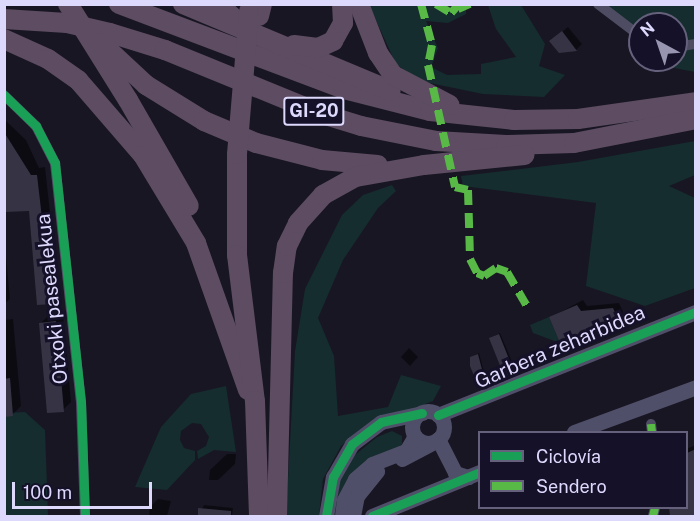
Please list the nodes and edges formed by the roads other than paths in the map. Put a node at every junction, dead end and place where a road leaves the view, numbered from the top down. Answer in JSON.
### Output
{"nodes":[{"id":1,"x":119,"y":4,"type":"edge"},
{"id":2,"x":185,"y":4,"type":"edge"},
{"id":3,"x":219,"y":4,"type":"edge"},
{"id":4,"x":342,"y":4,"type":"edge"},
{"id":5,"x":359,"y":4,"type":"edge"},
{"id":6,"x":598,"y":4,"type":"edge"},
{"id":7,"x":68,"y":11,"type":"edge"},
{"id":8,"x":251,"y":11,"type":"edge"},
{"id":9,"x":4,"y":18,"type":"edge"},
{"id":10,"x":628,"y":27,"type":"edge"},
{"id":11,"x":4,"y":39,"type":"edge"},
{"id":12,"x":4,"y":95,"type":"edge"},
{"id":13,"x":696,"y":102,"type":"edge"},
{"id":14,"x":450,"y":105,"type":"junction"},
{"id":15,"x":614,"y":116,"type":"junction"},
{"id":16,"x":696,"y":119,"type":"edge"},
{"id":17,"x":574,"y":143,"type":"junction"},
{"id":18,"x":243,"y":155,"type":"junction"},
{"id":19,"x":424,"y":165,"type":"junction"},
{"id":20,"x":696,"y":312,"type":"edge"},
{"id":21,"x":696,"y":387,"type":"edge"},
{"id":22,"x":248,"y":390,"type":"junction"},
{"id":23,"x":430,"y":414,"type":"junction"},
{"id":24,"x":396,"y":428,"type":"junction"},
{"id":25,"x":577,"y":431,"type":"edge"},
{"id":26,"x":256,"y":433,"type":"junction"},
{"id":27,"x":414,"y":435,"type":"junction"},
{"id":28,"x":436,"y":441,"type":"junction"},
{"id":29,"x":388,"y":457,"type":"junction"},
{"id":30,"x":342,"y":459,"type":"junction"},
{"id":31,"x":474,"y":475,"type":"edge"},
{"id":32,"x":277,"y":512,"type":"edge"},
{"id":33,"x":85,"y":516,"type":"edge"},
{"id":34,"x":259,"y":516,"type":"edge"},
{"id":35,"x":326,"y":516,"type":"edge"},
{"id":36,"x":342,"y":516,"type":"edge"},
{"id":37,"x":353,"y":516,"type":"edge"},
{"id":38,"x":372,"y":516,"type":"edge"}],
"edges":[{"from":1,"to":15,"type":"highway","number":"GI-20"},
{"from":2,"to":8,"type":"highway"},
{"from":2,"to":14,"type":"highway"},
{"from":3,"to":8,"type":"highway"},
{"from":4,"to":8,"type":"highway"},
{"from":5,"to":14,"type":"highway"},
{"from":6,"to":10,"type":"street"},
{"from":7,"to":9,"type":"highway","number":"GI-20"},
{"from":7,"to":17,"type":"highway","number":"GI-20"},
{"from":7,"to":19,"type":"highway","bridge":true},
{"from":7,"to":22,"type":"highway","bridge":true},
{"from":8,"to":18,"type":"highway"},
{"from":11,"to":22,"type":"highway"},
{"from":12,"to":33,"type":"street","name":"Otxoki pasealekua"},
{"from":13,"to":15,"type":"highway","number":"GI-20"},
{"from":14,"to":15,"type":"highway"},
{"from":16,"to":17,"type":"highway","number":"GI-20"},
{"from":17,"to":19,"type":"highway"},
{"from":18,"to":26,"type":"highway"},
{"from":18,"to":32,"type":"highway"},
{"from":19,"to":32,"type":"highway"},
{"from":20,"to":23,"type":"street","name":"Garbera zeharbidea"},
{"from":21,"to":25,"type":"street"},
{"from":22,"to":26,"type":"highway"},
{"from":23,"to":27,"type":"street"},
{"from":23,"to":28,"type":"street"},
{"from":23,"to":30,"type":"street","name":"Garbera zeharbidea"},
{"from":24,"to":27,"type":"street"},
{"from":24,"to":29,"type":"street"},
{"from":24,"to":30,"type":"street"},
{"from":26,"to":34,"type":"highway"},
{"from":27,"to":28,"type":"street"},
{"from":27,"to":29,"type":"street"},
{"from":28,"to":31,"type":"street"},
{"from":28,"to":37,"type":"street"},
{"from":29,"to":36,"type":"street"},
{"from":30,"to":35,"type":"street","name":"Garbera zeharbidea"},
{"from":31,"to":38,"type":"street"}]}
